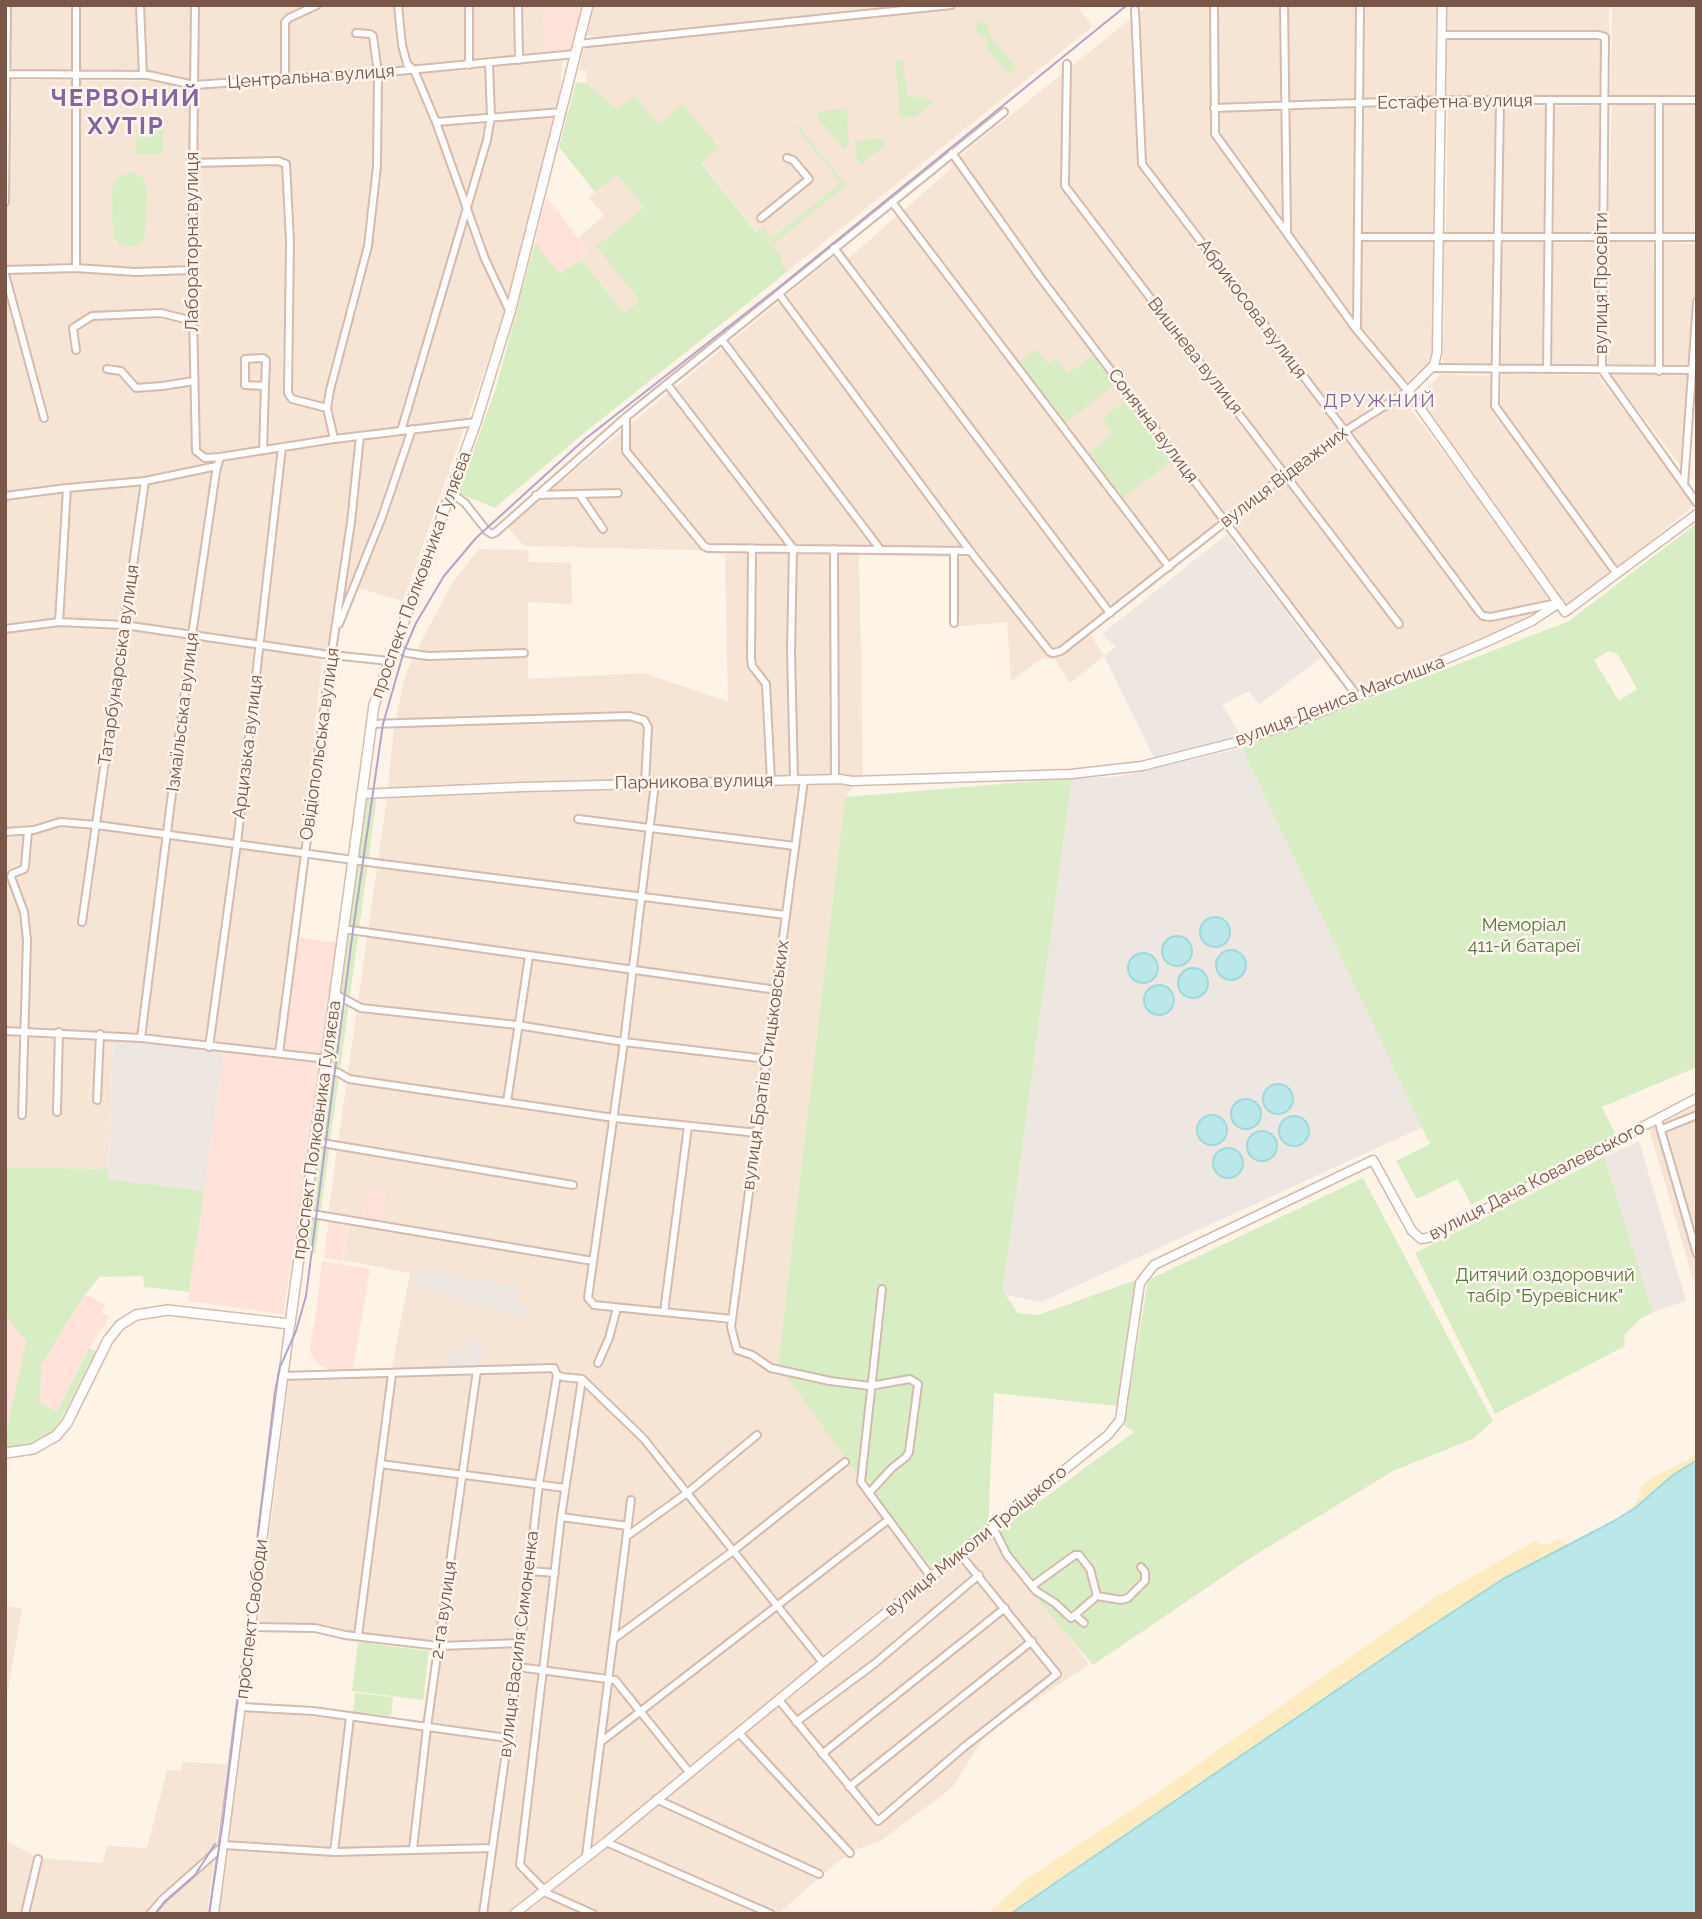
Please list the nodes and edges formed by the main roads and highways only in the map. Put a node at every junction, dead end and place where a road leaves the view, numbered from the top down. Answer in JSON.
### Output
{"nodes":[{"id":1,"x":588,"y":5,"type":"edge"},
{"id":2,"x":5,"y":1453,"type":"edge"}],
"edges":[{"from":1,"to":2,"type":"main road","name":"проспект Полковника Гуляєва"}]}
